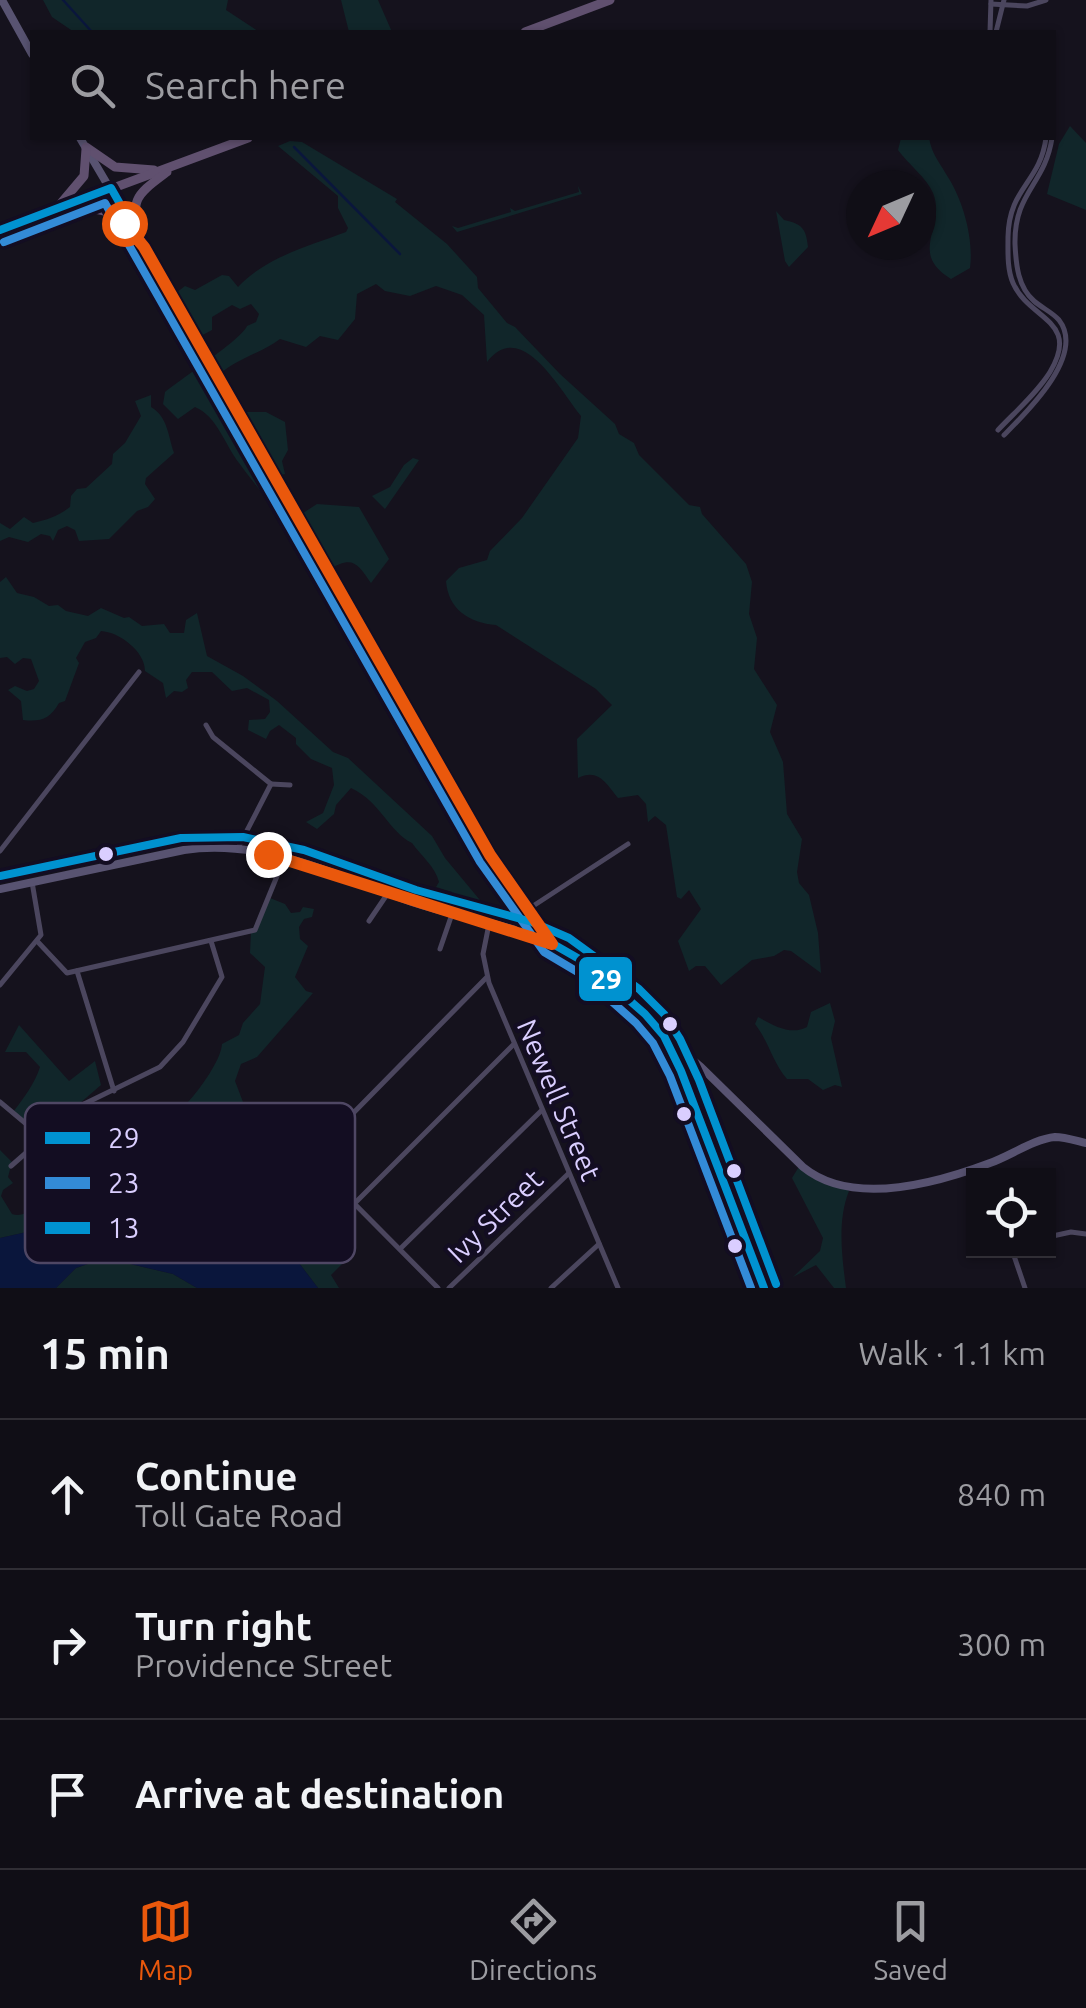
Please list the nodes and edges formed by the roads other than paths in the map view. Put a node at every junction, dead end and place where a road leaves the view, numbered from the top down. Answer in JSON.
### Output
{"nodes":[{"id":1,"x":2,"y":0,"type":"edge"},
{"id":2,"x":610,"y":0,"type":"edge"},
{"id":3,"x":1046,"y":0,"type":"edge"},
{"id":4,"x":991,"y":2,"type":"edge"},
{"id":5,"x":1003,"y":3,"type":"edge"},
{"id":6,"x":530,"y":30,"type":"edge"},
{"id":7,"x":994,"y":30,"type":"edge"},
{"id":8,"x":995,"y":30,"type":"edge"},
{"id":9,"x":30,"y":50,"type":"edge"},
{"id":10,"x":243,"y":140,"type":"edge"},
{"id":11,"x":1049,"y":140,"type":"edge"},
{"id":12,"x":83,"y":142,"type":"edge"},
{"id":13,"x":177,"y":164,"type":"junction"},
{"id":14,"x":162,"y":170,"type":"junction"},
{"id":15,"x":111,"y":188,"type":"junction"},
{"id":16,"x":55,"y":210,"type":"junction"},
{"id":17,"x":0,"y":230,"type":"edge"},
{"id":18,"x":144,"y":247,"type":"junction"},
{"id":19,"x":1001,"y":433,"type":"dead end"},
{"id":20,"x":139,"y":672,"type":"dead end"},
{"id":21,"x":206,"y":725,"type":"dead end"},
{"id":22,"x":271,"y":784,"type":"junction"},
{"id":23,"x":290,"y":786,"type":"dead end"},
{"id":24,"x":628,"y":844,"type":"dead end"},
{"id":25,"x":238,"y":848,"type":"junction"},
{"id":26,"x":0,"y":852,"type":"edge"},
{"id":27,"x":284,"y":858,"type":"junction"},
{"id":28,"x":32,"y":882,"type":"junction"},
{"id":29,"x":0,"y":889,"type":"edge"},
{"id":30,"x":388,"y":892,"type":"junction"},
{"id":31,"x":527,"y":910,"type":"junction"},
{"id":32,"x":452,"y":914,"type":"junction"},
{"id":33,"x":369,"y":920,"type":"dead end"},
{"id":34,"x":488,"y":924,"type":"junction"},
{"id":35,"x":37,"y":941,"type":"junction"},
{"id":36,"x":211,"y":941,"type":"junction"},
{"id":37,"x":552,"y":944,"type":"junction"},
{"id":38,"x":440,"y":949,"type":"dead end"},
{"id":39,"x":77,"y":971,"type":"junction"},
{"id":40,"x":487,"y":977,"type":"junction"},
{"id":41,"x":0,"y":985,"type":"edge"},
{"id":42,"x":664,"y":1036,"type":"junction"},
{"id":43,"x":514,"y":1045,"type":"junction"},
{"id":44,"x":114,"y":1090,"type":"junction"},
{"id":45,"x":0,"y":1102,"type":"edge"},
{"id":46,"x":86,"y":1103,"type":"edge"},
{"id":47,"x":355,"y":1111,"type":"edge"},
{"id":48,"x":541,"y":1111,"type":"junction"},
{"id":49,"x":25,"y":1123,"type":"edge"},
{"id":50,"x":1086,"y":1144,"type":"edge"},
{"id":51,"x":25,"y":1154,"type":"edge"},
{"id":52,"x":986,"y":1165,"type":"junction"},
{"id":53,"x":12,"y":1166,"type":"dead end"},
{"id":54,"x":987,"y":1168,"type":"edge"},
{"id":55,"x":568,"y":1174,"type":"junction"},
{"id":56,"x":356,"y":1202,"type":"joint"},
{"id":57,"x":1086,"y":1234,"type":"edge"},
{"id":58,"x":1056,"y":1235,"type":"edge"},
{"id":59,"x":599,"y":1244,"type":"junction"},
{"id":60,"x":401,"y":1248,"type":"junction"},
{"id":61,"x":1014,"y":1258,"type":"edge"},
{"id":62,"x":438,"y":1288,"type":"edge"},
{"id":63,"x":449,"y":1288,"type":"edge"},
{"id":64,"x":551,"y":1288,"type":"edge"},
{"id":65,"x":618,"y":1288,"type":"edge"},
{"id":66,"x":764,"y":1288,"type":"edge"},
{"id":67,"x":1025,"y":1288,"type":"edge"}],
"edges":[{"from":1,"to":9,"type":"main road"},
{"from":2,"to":6,"type":"main road"},
{"from":3,"to":5,"type":"street"},
{"from":4,"to":5,"type":"street"},
{"from":4,"to":7,"type":"street"},
{"from":5,"to":8,"type":"street"},
{"from":10,"to":13,"type":"main road"},
{"from":11,"to":19,"type":"street"},
{"from":12,"to":14,"type":"main road"},
{"from":12,"to":15,"type":"main road"},
{"from":12,"to":16,"type":"main road"},
{"from":13,"to":14,"type":"main road"},
{"from":13,"to":18,"type":"main road"},
{"from":14,"to":15,"type":"main road"},
{"from":15,"to":16,"type":"main road"},
{"from":15,"to":18,"type":"main road"},
{"from":16,"to":17,"type":"main road"},
{"from":16,"to":18,"type":"main road"},
{"from":18,"to":31,"type":"main road"},
{"from":20,"to":26,"type":"street"},
{"from":21,"to":22,"type":"street"},
{"from":22,"to":23,"type":"street"},
{"from":22,"to":25,"type":"street"},
{"from":24,"to":31,"type":"street"},
{"from":25,"to":27,"type":"main road"},
{"from":25,"to":28,"type":"main road"},
{"from":27,"to":30,"type":"main road"},
{"from":27,"to":36,"type":"street"},
{"from":28,"to":29,"type":"main road"},
{"from":28,"to":35,"type":"street"},
{"from":30,"to":32,"type":"main road"},
{"from":30,"to":33,"type":"street"},
{"from":31,"to":37,"type":"main road"},
{"from":32,"to":34,"type":"main road"},
{"from":32,"to":38,"type":"street"},
{"from":34,"to":37,"type":"main road"},
{"from":34,"to":40,"type":"street","name":"Newell Street"},
{"from":35,"to":39,"type":"street"},
{"from":35,"to":41,"type":"street"},
{"from":36,"to":39,"type":"street"},
{"from":36,"to":44,"type":"street"},
{"from":37,"to":42,"type":"main road"},
{"from":39,"to":44,"type":"street"},
{"from":40,"to":43,"type":"street","name":"Newell Street"},
{"from":40,"to":47,"type":"street"},
{"from":42,"to":52,"type":"main road"},
{"from":42,"to":66,"type":"main road"},
{"from":43,"to":48,"type":"street","name":"Newell Street"},
{"from":43,"to":56,"type":"street"},
{"from":44,"to":46,"type":"street"},
{"from":45,"to":49,"type":"street"},
{"from":48,"to":55,"type":"street","name":"Newell Street"},
{"from":48,"to":60,"type":"street"},
{"from":50,"to":52,"type":"main road"},
{"from":51,"to":53,"type":"street"},
{"from":52,"to":54,"type":"street"},
{"from":55,"to":59,"type":"street","name":"Newell Street"},
{"from":55,"to":63,"type":"street","name":"Ivy Street"},
{"from":56,"to":60,"type":"street"},
{"from":57,"to":58,"type":"street"},
{"from":59,"to":64,"type":"street"},
{"from":59,"to":65,"type":"street","name":"Newell Street"},
{"from":60,"to":62,"type":"street"},
{"from":61,"to":67,"type":"street"}]}
